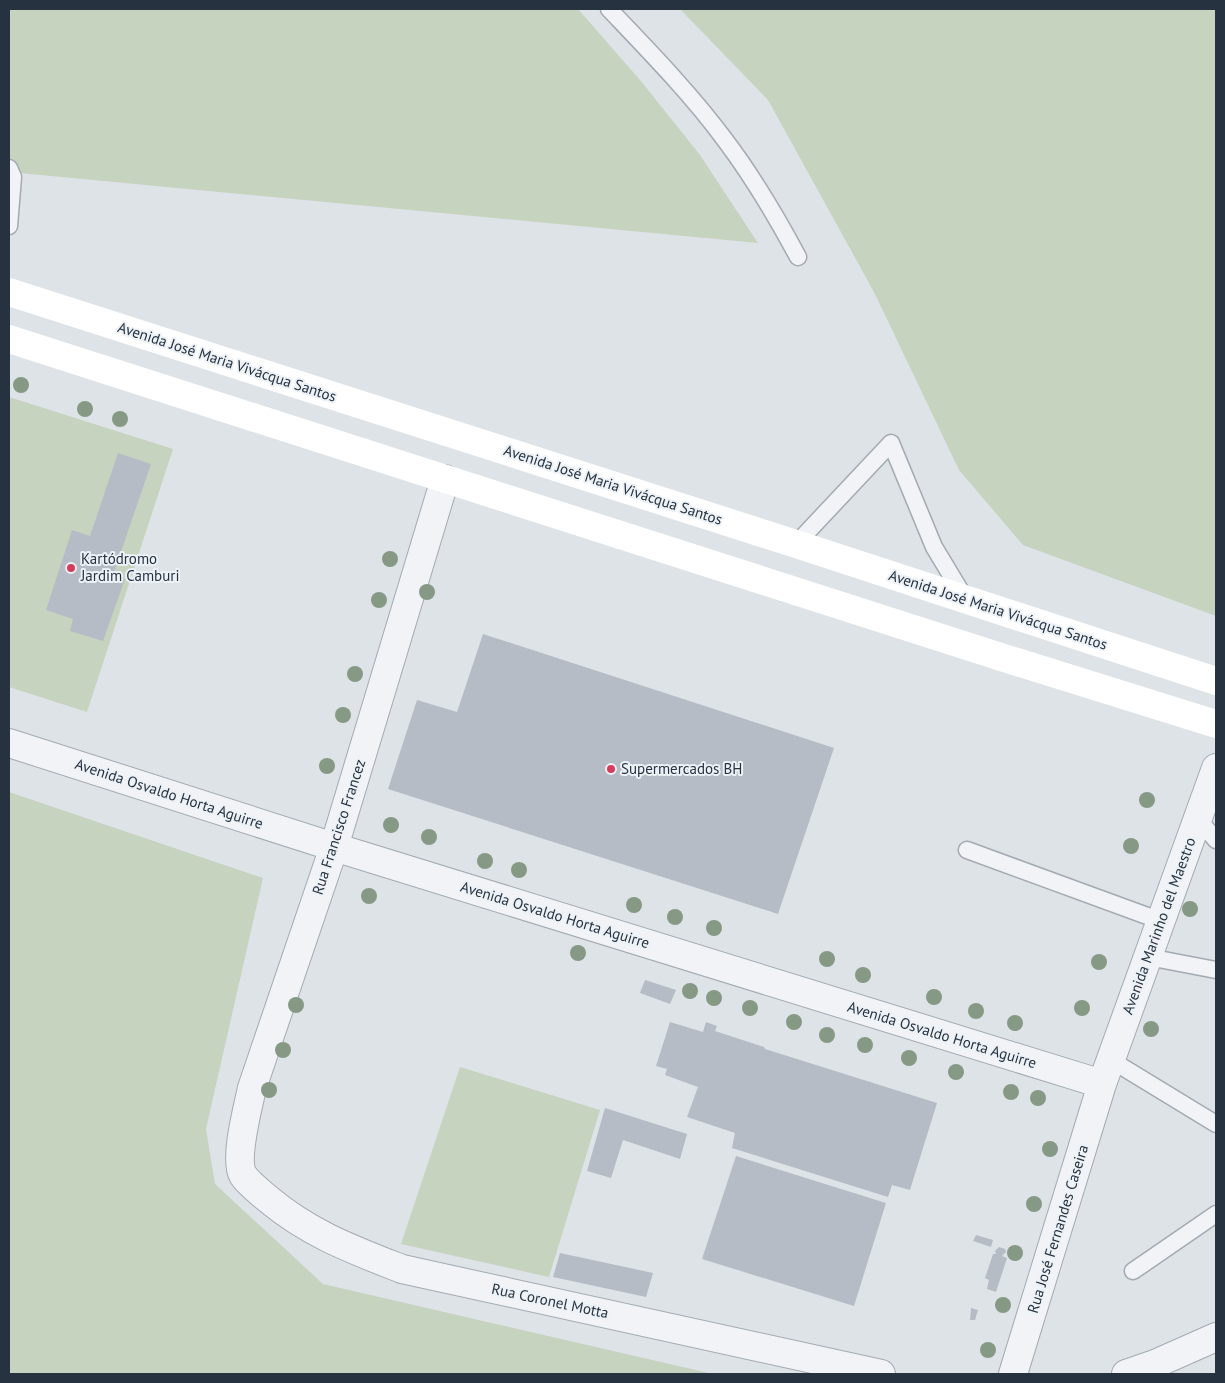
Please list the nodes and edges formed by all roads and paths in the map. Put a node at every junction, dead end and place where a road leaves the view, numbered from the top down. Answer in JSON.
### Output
{"nodes":[{"id":1,"x":609,"y":9,"type":"edge"},
{"id":2,"x":9,"y":168,"type":"edge"},
{"id":3,"x":9,"y":226,"type":"edge"},
{"id":4,"x":798,"y":257,"type":"dead end"},
{"id":5,"x":9,"y":292,"type":"edge"},
{"id":6,"x":9,"y":339,"type":"edge"},
{"id":7,"x":445,"y":479,"type":"junction"},
{"id":8,"x":796,"y":544,"type":"junction"},
{"id":9,"x":966,"y":600,"type":"junction"},
{"id":10,"x":1216,"y":681,"type":"edge"},
{"id":11,"x":1216,"y":724,"type":"edge"},
{"id":12,"x":9,"y":743,"type":"edge"},
{"id":13,"x":1216,"y":768,"type":"edge"},
{"id":14,"x":1198,"y":819,"type":"junction"},
{"id":15,"x":1216,"y":840,"type":"edge"},
{"id":16,"x":334,"y":847,"type":"junction"},
{"id":17,"x":967,"y":850,"type":"dead end"},
{"id":18,"x":1161,"y":921,"type":"junction"},
{"id":19,"x":1148,"y":957,"type":"junction"},
{"id":20,"x":1215,"y":966,"type":"edge"},
{"id":21,"x":1107,"y":1072,"type":"junction"},
{"id":22,"x":1216,"y":1124,"type":"edge"},
{"id":23,"x":243,"y":1174,"type":"joint"},
{"id":24,"x":1216,"y":1214,"type":"edge"},
{"id":25,"x":1134,"y":1271,"type":"dead end"},
{"id":26,"x":1216,"y":1336,"type":"edge"},
{"id":27,"x":881,"y":1374,"type":"edge"},
{"id":28,"x":1013,"y":1374,"type":"edge"},
{"id":29,"x":1126,"y":1374,"type":"edge"}],
"edges":[{"from":1,"to":4,"type":"lane"},
{"from":2,"to":3,"type":"lane"},
{"from":5,"to":8,"type":"main road","name":"Avenida José Maria Vivácqua Santos"},
{"from":6,"to":7,"type":"main road"},
{"from":7,"to":11,"type":"main road"},
{"from":7,"to":16,"type":"street","name":"Rua Francisco Francez"},
{"from":8,"to":9,"type":"main road","name":"Avenida José Maria Vivácqua Santos"},
{"from":8,"to":9,"type":"lane"},
{"from":9,"to":10,"type":"main road","name":"Avenida José Maria Vivácqua Santos"},
{"from":12,"to":16,"type":"street","name":"Avenida Osvaldo Horta Aguirre"},
{"from":13,"to":14,"type":"street","name":"Avenida Marinho del Maestro"},
{"from":14,"to":15,"type":"lane"},
{"from":14,"to":18,"type":"street","name":"Avenida Marinho del Maestro"},
{"from":16,"to":21,"type":"street","name":"Avenida Osvaldo Horta Aguirre"},
{"from":16,"to":23,"type":"street","name":"Rua Francisco Francez"},
{"from":17,"to":18,"type":"lane"},
{"from":18,"to":19,"type":"street","name":"Avenida Marinho del Maestro"},
{"from":19,"to":20,"type":"lane"},
{"from":19,"to":21,"type":"street","name":"Avenida Marinho del Maestro"},
{"from":21,"to":22,"type":"lane"},
{"from":21,"to":28,"type":"street","name":"Rua José Fernandes Caseira"},
{"from":23,"to":27,"type":"street","name":"Rua Coronel Motta"},
{"from":24,"to":25,"type":"lane"},
{"from":26,"to":29,"type":"street"}]}
